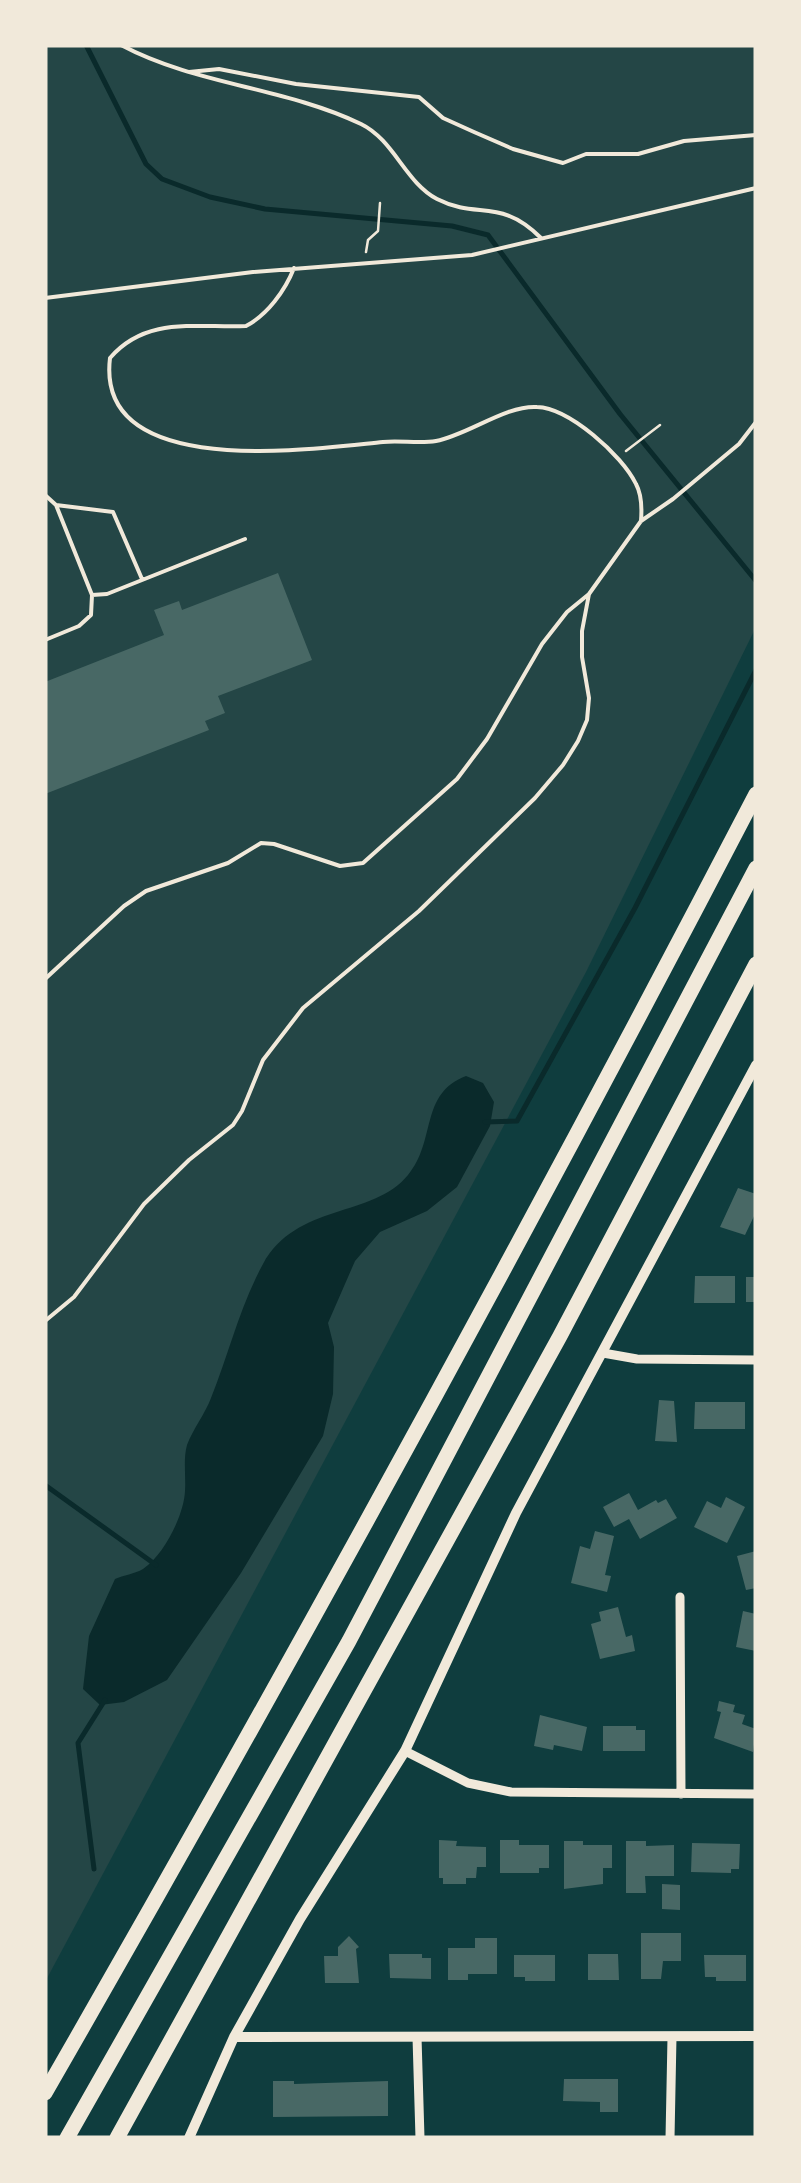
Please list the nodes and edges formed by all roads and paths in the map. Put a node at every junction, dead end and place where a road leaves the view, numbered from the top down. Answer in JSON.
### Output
{"nodes":[{"id":1,"x":61,"y":45,"type":"edge"},
{"id":2,"x":78,"y":45,"type":"edge"},
{"id":3,"x":122,"y":45,"type":"edge"},
{"id":4,"x":190,"y":72,"type":"junction"},
{"id":5,"x":756,"y":135,"type":"edge"},
{"id":6,"x":756,"y":188,"type":"edge"},
{"id":7,"x":380,"y":203,"type":"dead end"},
{"id":8,"x":541,"y":238,"type":"junction"},
{"id":9,"x":368,"y":240,"type":"dead end"},
{"id":10,"x":294,"y":268,"type":"junction"},
{"id":11,"x":45,"y":298,"type":"edge"},
{"id":12,"x":756,"y":422,"type":"edge"},
{"id":13,"x":660,"y":425,"type":"dead end"},
{"id":14,"x":617,"y":458,"type":"junction"},
{"id":15,"x":45,"y":495,"type":"edge"},
{"id":16,"x":56,"y":506,"type":"junction"},
{"id":17,"x":641,"y":521,"type":"junction"},
{"id":18,"x":245,"y":538,"type":"dead end"},
{"id":19,"x":143,"y":580,"type":"junction"},
{"id":20,"x":590,"y":594,"type":"junction"},
{"id":21,"x":92,"y":596,"type":"junction"},
{"id":22,"x":45,"y":640,"type":"edge"},
{"id":23,"x":756,"y":794,"type":"edge"},
{"id":24,"x":756,"y":868,"type":"edge"},
{"id":25,"x":756,"y":964,"type":"edge"},
{"id":26,"x":45,"y":979,"type":"edge"},
{"id":27,"x":756,"y":1065,"type":"edge"},
{"id":28,"x":45,"y":1321,"type":"edge"},
{"id":29,"x":603,"y":1353,"type":"junction"},
{"id":30,"x":756,"y":1360,"type":"edge"},
{"id":31,"x":680,"y":1597,"type":"dead end"},
{"id":32,"x":406,"y":1751,"type":"junction"},
{"id":33,"x":682,"y":1794,"type":"junction"},
{"id":34,"x":756,"y":1794,"type":"edge"},
{"id":35,"x":756,"y":2036,"type":"edge"},
{"id":36,"x":234,"y":2037,"type":"junction"},
{"id":37,"x":417,"y":2037,"type":"junction"},
{"id":38,"x":672,"y":2037,"type":"junction"},
{"id":39,"x":45,"y":2093,"type":"edge"},
{"id":40,"x":68,"y":2138,"type":"edge"},
{"id":41,"x":116,"y":2138,"type":"edge"},
{"id":42,"x":189,"y":2138,"type":"edge"},
{"id":43,"x":420,"y":2138,"type":"edge"},
{"id":44,"x":670,"y":2138,"type":"edge"}],
"edges":[{"from":1,"to":2,"type":"lane"},
{"from":3,"to":4,"type":"lane"},
{"from":4,"to":5,"type":"lane"},
{"from":4,"to":8,"type":"lane"},
{"from":6,"to":8,"type":"lane"},
{"from":7,"to":9,"type":"path"},
{"from":8,"to":10,"type":"lane"},
{"from":10,"to":11,"type":"lane"},
{"from":10,"to":14,"type":"lane"},
{"from":12,"to":17,"type":"lane"},
{"from":13,"to":14,"type":"path"},
{"from":14,"to":17,"type":"lane"},
{"from":15,"to":16,"type":"lane"},
{"from":16,"to":19,"type":"lane"},
{"from":16,"to":21,"type":"lane"},
{"from":17,"to":20,"type":"lane"},
{"from":18,"to":19,"type":"lane"},
{"from":19,"to":21,"type":"lane"},
{"from":20,"to":26,"type":"lane"},
{"from":20,"to":28,"type":"lane"},
{"from":21,"to":22,"type":"lane"},
{"from":23,"to":39,"type":"highway"},
{"from":24,"to":40,"type":"highway"},
{"from":25,"to":41,"type":"highway"},
{"from":27,"to":29,"type":"street"},
{"from":29,"to":30,"type":"street"},
{"from":29,"to":32,"type":"street"},
{"from":31,"to":33,"type":"street"},
{"from":32,"to":33,"type":"street"},
{"from":32,"to":36,"type":"street"},
{"from":33,"to":34,"type":"street"},
{"from":35,"to":38,"type":"street"},
{"from":36,"to":37,"type":"street"},
{"from":36,"to":42,"type":"street"},
{"from":37,"to":38,"type":"street"},
{"from":37,"to":43,"type":"street"},
{"from":38,"to":44,"type":"street"}]}
